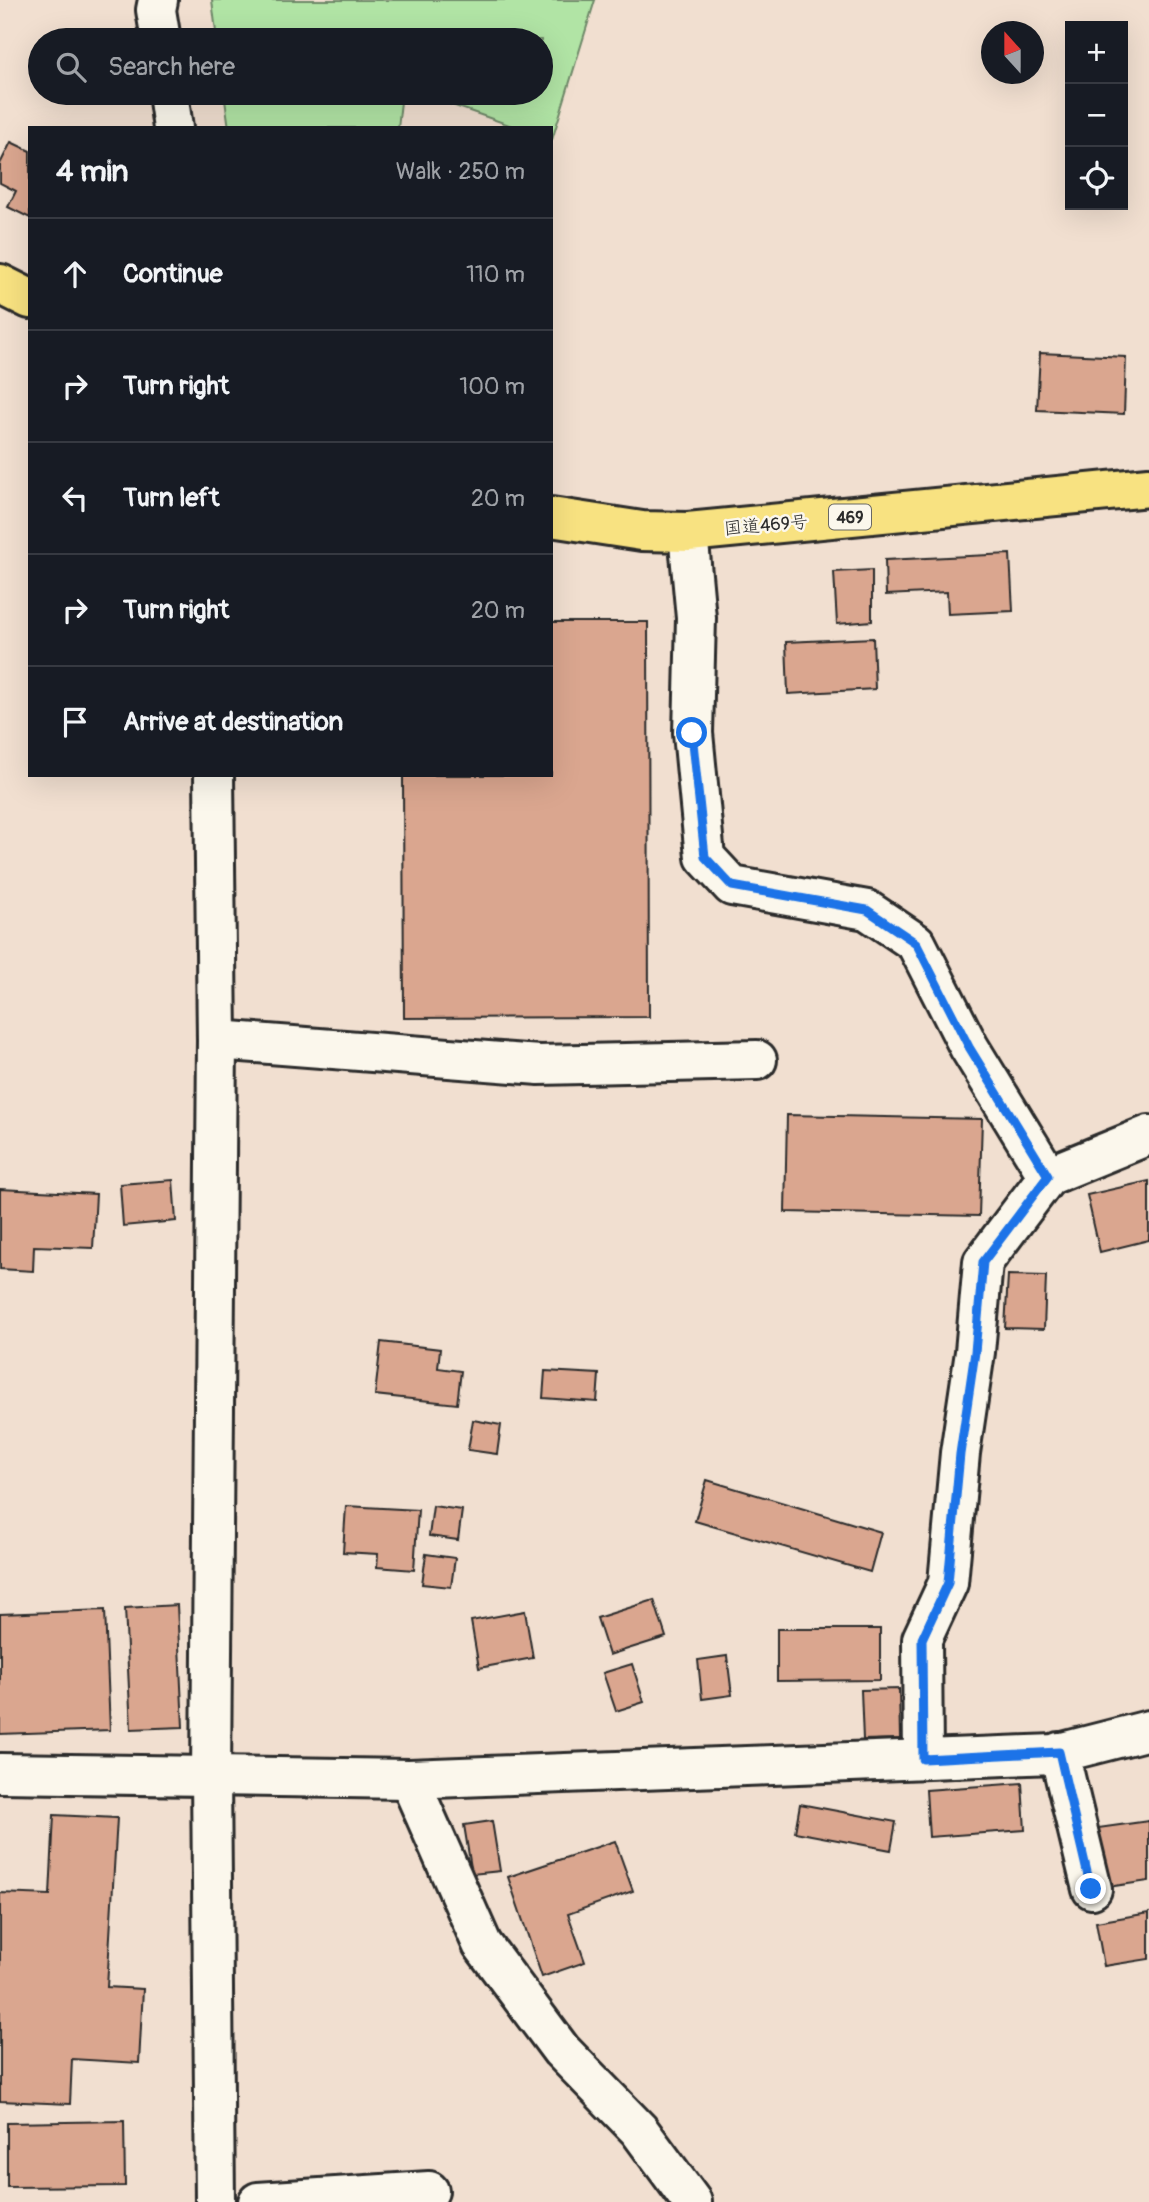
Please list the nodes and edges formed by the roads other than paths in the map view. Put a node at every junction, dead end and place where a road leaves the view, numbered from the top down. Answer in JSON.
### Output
{"nodes":[{"id":1,"x":158,"y":0,"type":"edge"},
{"id":2,"x":158,"y":28,"type":"edge"},
{"id":3,"x":170,"y":105,"type":"edge"},
{"id":4,"x":173,"y":126,"type":"edge"},
{"id":5,"x":0,"y":284,"type":"edge"},
{"id":6,"x":28,"y":298,"type":"edge"},
{"id":7,"x":1149,"y":487,"type":"edge"},
{"id":8,"x":553,"y":517,"type":"edge"},
{"id":9,"x":688,"y":532,"type":"junction"},
{"id":10,"x":214,"y":777,"type":"edge"},
{"id":11,"x":217,"y":1040,"type":"junction"},
{"id":12,"x":757,"y":1060,"type":"dead end"},
{"id":13,"x":1149,"y":1135,"type":"edge"},
{"id":14,"x":1048,"y":1176,"type":"junction"},
{"id":15,"x":1149,"y":1730,"type":"edge"},
{"id":16,"x":1059,"y":1752,"type":"junction"},
{"id":17,"x":923,"y":1759,"type":"junction"},
{"id":18,"x":0,"y":1773,"type":"edge"},
{"id":19,"x":211,"y":1776,"type":"junction"},
{"id":20,"x":409,"y":1779,"type":"junction"},
{"id":21,"x":1091,"y":1889,"type":"dead end"},
{"id":22,"x":429,"y":2191,"type":"dead end"},
{"id":23,"x":215,"y":2202,"type":"edge"},
{"id":24,"x":258,"y":2202,"type":"edge"},
{"id":25,"x":692,"y":2202,"type":"edge"}],
"edges":[{"from":1,"to":2,"type":"street"},
{"from":3,"to":4,"type":"street"},
{"from":5,"to":6,"type":"highway"},
{"from":7,"to":9,"type":"highway","name":"国道469号","number":"469"},
{"from":8,"to":9,"type":"highway","name":"国道469号","number":"469"},
{"from":9,"to":14,"type":"street"},
{"from":10,"to":11,"type":"street"},
{"from":11,"to":12,"type":"street"},
{"from":11,"to":19,"type":"street"},
{"from":13,"to":14,"type":"street"},
{"from":14,"to":17,"type":"street"},
{"from":15,"to":16,"type":"street"},
{"from":16,"to":17,"type":"street"},
{"from":16,"to":21,"type":"street"},
{"from":17,"to":20,"type":"street"},
{"from":18,"to":19,"type":"street"},
{"from":19,"to":20,"type":"street"},
{"from":19,"to":23,"type":"street"},
{"from":20,"to":25,"type":"street"},
{"from":22,"to":24,"type":"street"}]}
